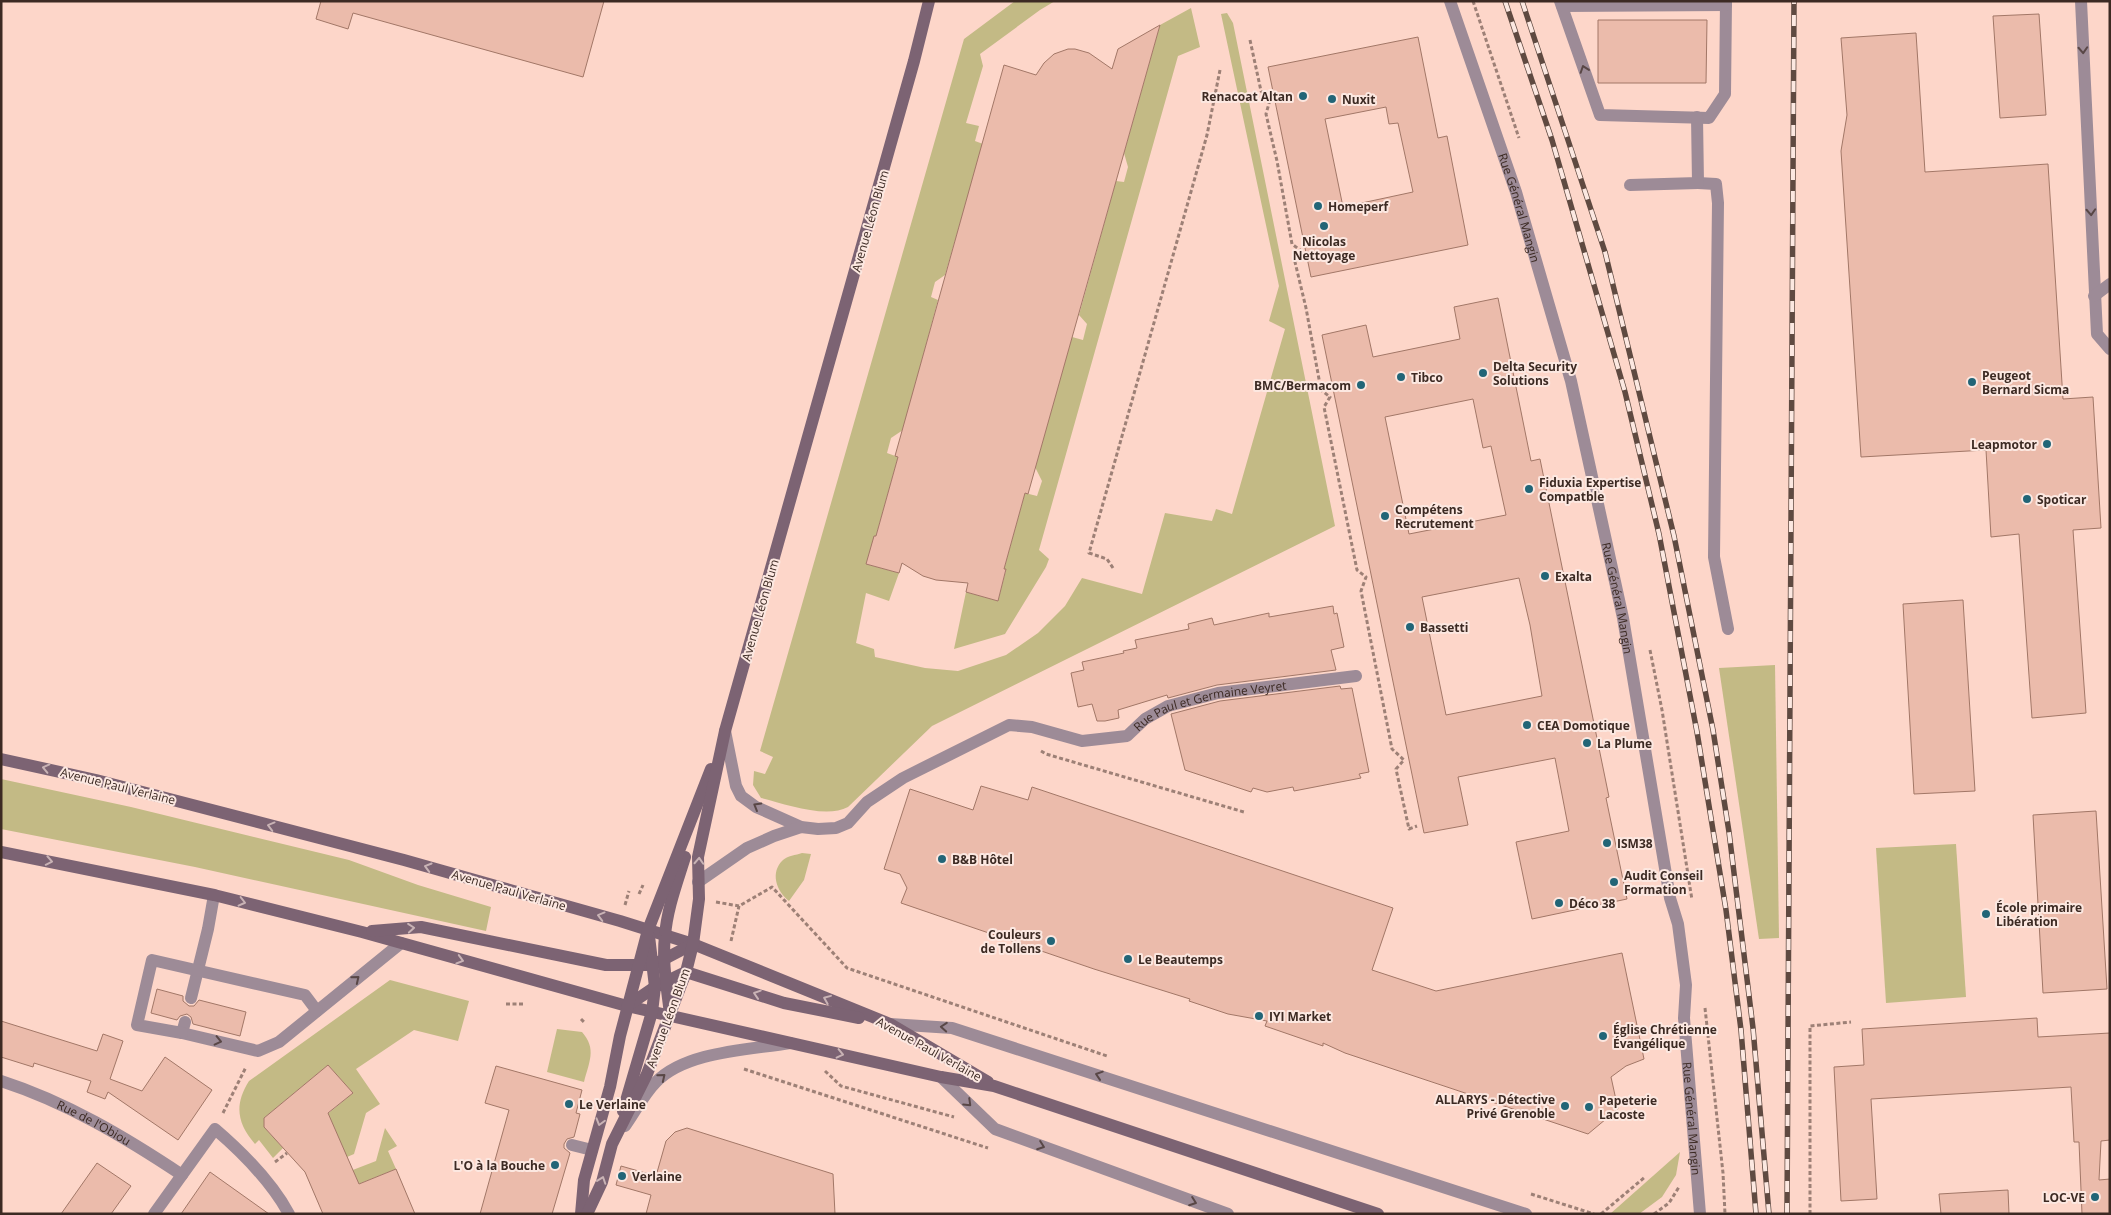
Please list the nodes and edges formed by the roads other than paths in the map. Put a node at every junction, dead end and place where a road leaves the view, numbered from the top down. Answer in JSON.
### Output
{"nodes":[{"id":1,"x":929,"y":1,"type":"edge"},
{"id":2,"x":1450,"y":1,"type":"edge"},
{"id":3,"x":2081,"y":1,"type":"edge"},
{"id":4,"x":1726,"y":3,"type":"edge"},
{"id":5,"x":1561,"y":4,"type":"edge"},
{"id":6,"x":1697,"y":117,"type":"junction"},
{"id":7,"x":1698,"y":183,"type":"junction"},
{"id":8,"x":1630,"y":185,"type":"dead end"},
{"id":9,"x":2110,"y":284,"type":"edge"},
{"id":10,"x":2094,"y":296,"type":"junction"},
{"id":11,"x":2110,"y":349,"type":"edge"},
{"id":12,"x":1728,"y":629,"type":"dead end"},
{"id":13,"x":1356,"y":676,"type":"dead end"},
{"id":14,"x":725,"y":731,"type":"junction"},
{"id":15,"x":1,"y":758,"type":"edge"},
{"id":16,"x":697,"y":804,"type":"junction"},
{"id":17,"x":801,"y":827,"type":"junction"},
{"id":18,"x":1,"y":852,"type":"edge"},
{"id":19,"x":698,"y":882,"type":"junction"},
{"id":20,"x":214,"y":895,"type":"junction"},
{"id":21,"x":648,"y":930,"type":"junction"},
{"id":22,"x":362,"y":932,"type":"junction"},
{"id":23,"x":665,"y":935,"type":"junction"},
{"id":24,"x":401,"y":943,"type":"junction"},
{"id":25,"x":693,"y":944,"type":"junction"},
{"id":26,"x":659,"y":962,"type":"junction"},
{"id":27,"x":639,"y":965,"type":"junction"},
{"id":28,"x":198,"y":971,"type":"junction"},
{"id":29,"x":686,"y":972,"type":"junction"},
{"id":30,"x":660,"y":984,"type":"junction"},
{"id":31,"x":190,"y":998,"type":"dead end"},
{"id":32,"x":627,"y":1006,"type":"junction"},
{"id":33,"x":317,"y":1010,"type":"junction"},
{"id":34,"x":652,"y":1012,"type":"junction"},
{"id":35,"x":671,"y":1016,"type":"junction"},
{"id":36,"x":890,"y":1024,"type":"junction"},
{"id":37,"x":793,"y":1043,"type":"junction"},
{"id":38,"x":941,"y":1077,"type":"junction"},
{"id":39,"x":1,"y":1081,"type":"edge"},
{"id":40,"x":994,"y":1086,"type":"junction"},
{"id":41,"x":612,"y":1144,"type":"junction"},
{"id":42,"x":572,"y":1145,"type":"dead end"},
{"id":43,"x":592,"y":1150,"type":"junction"},
{"id":44,"x":182,"y":1175,"type":"junction"},
{"id":45,"x":154,"y":1214,"type":"edge"},
{"id":46,"x":290,"y":1214,"type":"edge"},
{"id":47,"x":581,"y":1214,"type":"edge"},
{"id":48,"x":587,"y":1214,"type":"edge"},
{"id":49,"x":1228,"y":1214,"type":"edge"},
{"id":50,"x":1378,"y":1214,"type":"edge"},
{"id":51,"x":1526,"y":1214,"type":"edge"},
{"id":52,"x":1700,"y":1214,"type":"edge"}],
"edges":[{"from":1,"to":14,"type":"main road","name":"Avenue Léon Blum"},
{"from":2,"to":52,"type":"street","name":"Rue Général Mangin"},
{"from":3,"to":10,"type":"street","one_way":true},
{"from":4,"to":5,"type":"street"},
{"from":4,"to":6,"type":"street"},
{"from":6,"to":5,"type":"street","one_way":true},
{"from":6,"to":7,"type":"street"},
{"from":7,"to":8,"type":"street"},
{"from":7,"to":12,"type":"street"},
{"from":9,"to":10,"type":"street"},
{"from":10,"to":11,"type":"street"},
{"from":13,"to":17,"type":"street","name":"Rue Paul et Germaine Veyret"},
{"from":14,"to":16,"type":"main road"},
{"from":17,"to":14,"type":"street","name":"Rue Paul et Germaine Veyret","one_way":true},
{"from":19,"to":14,"type":"main road","name":"Avenue Léon Blum","one_way":true},
{"from":21,"to":15,"type":"main road","name":"Avenue Paul Verlaine","one_way":true},
{"from":16,"to":21,"type":"main road"},
{"from":16,"to":23,"type":"main road","name":"Avenue Léon Blum"},
{"from":17,"to":19,"type":"street","name":"Rue Paul et Germaine Veyret"},
{"from":18,"to":20,"type":"main road","name":"Avenue Paul Verlaine","one_way":true},
{"from":19,"to":25,"type":"main road","name":"Avenue Léon Blum"},
{"from":20,"to":22,"type":"main road","name":"Avenue Paul Verlaine","one_way":true},
{"from":20,"to":28,"type":"street"},
{"from":21,"to":23,"type":"main road","name":"Avenue Paul Verlaine"},
{"from":21,"to":26,"type":"main road"},
{"from":21,"to":27,"type":"main road"},
{"from":22,"to":24,"type":"main road","name":"Avenue Paul Verlaine"},
{"from":22,"to":27,"type":"main road","one_way":true},
{"from":23,"to":25,"type":"main road","name":"Avenue Paul Verlaine"},
{"from":23,"to":26,"type":"main road","name":"Avenue Léon Blum"},
{"from":24,"to":32,"type":"main road","name":"Avenue Paul Verlaine","one_way":true},
{"from":33,"to":24,"type":"street","one_way":true},
{"from":25,"to":26,"type":"main road"},
{"from":25,"to":29,"type":"main road","name":"Avenue Léon Blum"},
{"from":36,"to":25,"type":"main road","name":"Avenue Paul Verlaine","one_way":true},
{"from":26,"to":27,"type":"main road"},
{"from":26,"to":30,"type":"main road"},
{"from":27,"to":32,"type":"main road"},
{"from":28,"to":31,"type":"street"},
{"from":28,"to":33,"type":"street"},
{"from":28,"to":33,"type":"street","one_way":true},
{"from":29,"to":30,"type":"main road"},
{"from":29,"to":35,"type":"main road","name":"Avenue Léon Blum"},
{"from":36,"to":29,"type":"main road","one_way":true},
{"from":30,"to":32,"type":"main road"},
{"from":30,"to":34,"type":"main road"},
{"from":30,"to":35,"type":"main road"},
{"from":32,"to":34,"type":"main road","name":"Avenue Paul Verlaine"},
{"from":32,"to":43,"type":"main road","one_way":true},
{"from":34,"to":35,"type":"main road","name":"Avenue Paul Verlaine"},
{"from":34,"to":41,"type":"main road"},
{"from":35,"to":37,"type":"main road","name":"Avenue Paul Verlaine"},
{"from":35,"to":41,"type":"main road","name":"Avenue Léon Blum"},
{"from":36,"to":40,"type":"main road","name":"Avenue Paul Verlaine"},
{"from":51,"to":36,"type":"street","one_way":true},
{"from":37,"to":38,"type":"main road","name":"Avenue Paul Verlaine","one_way":true},
{"from":41,"to":37,"type":"street","one_way":true},
{"from":38,"to":40,"type":"main road","name":"Avenue Paul Verlaine"},
{"from":38,"to":49,"type":"street","one_way":true},
{"from":39,"to":44,"type":"street","name":"Rue de l'Obiou"},
{"from":40,"to":50,"type":"main road","name":"Avenue Paul Verlaine"},
{"from":48,"to":41,"type":"main road","name":"Avenue Léon Blum","one_way":true},
{"from":42,"to":43,"type":"street"},
{"from":43,"to":47,"type":"main road"},
{"from":44,"to":45,"type":"street"},
{"from":44,"to":46,"type":"street"}]}
